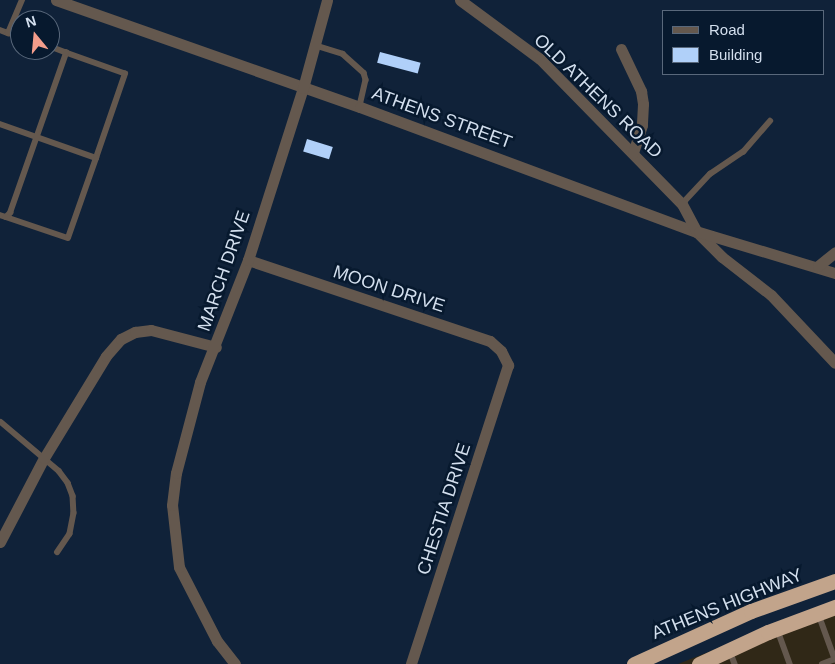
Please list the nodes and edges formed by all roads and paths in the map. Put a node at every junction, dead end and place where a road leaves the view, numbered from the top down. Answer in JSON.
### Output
{"nodes":[{"id":1,"x":22,"y":0,"type":"edge"},
{"id":2,"x":56,"y":0,"type":"edge"},
{"id":3,"x":327,"y":0,"type":"edge"},
{"id":4,"x":460,"y":0,"type":"edge"},
{"id":5,"x":0,"y":30,"type":"edge"},
{"id":6,"x":8,"y":33,"type":"joint"},
{"id":7,"x":314,"y":46,"type":"junction"},
{"id":8,"x":621,"y":49,"type":"dead end"},
{"id":9,"x":60,"y":51,"type":"edge"},
{"id":10,"x":66,"y":53,"type":"junction"},
{"id":11,"x":303,"y":88,"type":"junction"},
{"id":12,"x":360,"y":106,"type":"junction"},
{"id":13,"x":770,"y":121,"type":"dead end"},
{"id":14,"x":0,"y":124,"type":"edge"},
{"id":15,"x":37,"y":137,"type":"junction"},
{"id":16,"x":633,"y":153,"type":"junction"},
{"id":17,"x":96,"y":158,"type":"junction"},
{"id":18,"x":682,"y":204,"type":"junction"},
{"id":19,"x":3,"y":216,"type":"edge"},
{"id":20,"x":697,"y":232,"type":"junction"},
{"id":21,"x":835,"y":252,"type":"edge"},
{"id":22,"x":248,"y":260,"type":"junction"},
{"id":23,"x":818,"y":266,"type":"junction"},
{"id":24,"x":835,"y":273,"type":"edge"},
{"id":25,"x":216,"y":347,"type":"junction"},
{"id":26,"x":835,"y":363,"type":"edge"},
{"id":27,"x":508,"y":365,"type":"joint"},
{"id":28,"x":1,"y":422,"type":"dead end"},
{"id":29,"x":44,"y":458,"type":"junction"},
{"id":30,"x":0,"y":542,"type":"edge"},
{"id":31,"x":58,"y":552,"type":"dead end"},
{"id":32,"x":835,"y":572,"type":"edge"},
{"id":33,"x":835,"y":581,"type":"edge"},
{"id":34,"x":800,"y":593,"type":"junction"},
{"id":35,"x":835,"y":607,"type":"edge"},
{"id":36,"x":818,"y":613,"type":"junction"},
{"id":37,"x":777,"y":628,"type":"junction"},
{"id":38,"x":730,"y":649,"type":"junction"},
{"id":39,"x":835,"y":659,"type":"edge"},
{"id":40,"x":235,"y":664,"type":"edge"},
{"id":41,"x":411,"y":664,"type":"edge"},
{"id":42,"x":634,"y":664,"type":"edge"},
{"id":43,"x":699,"y":664,"type":"edge"},
{"id":44,"x":735,"y":664,"type":"edge"},
{"id":45,"x":790,"y":664,"type":"edge"},
{"id":46,"x":822,"y":664,"type":"edge"}],
"edges":[{"from":1,"to":6,"type":"lane"},
{"from":2,"to":11,"type":"street","name":"ATHENS STREET"},
{"from":3,"to":7,"type":"street","name":"MARCH DRIVE"},
{"from":4,"to":16,"type":"street","name":"OLD ATHENS ROAD"},
{"from":5,"to":6,"type":"lane"},
{"from":7,"to":11,"type":"street","name":"MARCH DRIVE"},
{"from":7,"to":12,"type":"lane"},
{"from":8,"to":16,"type":"street"},
{"from":9,"to":10,"type":"lane"},
{"from":10,"to":15,"type":"lane"},
{"from":10,"to":17,"type":"lane"},
{"from":11,"to":12,"type":"street","name":"ATHENS STREET"},
{"from":11,"to":22,"type":"street","name":"MARCH DRIVE"},
{"from":12,"to":20,"type":"street","name":"ATHENS STREET"},
{"from":13,"to":18,"type":"lane"},
{"from":14,"to":15,"type":"lane"},
{"from":15,"to":17,"type":"lane"},
{"from":15,"to":19,"type":"lane"},
{"from":16,"to":18,"type":"street","name":"OLD ATHENS ROAD"},
{"from":17,"to":19,"type":"lane"},
{"from":18,"to":20,"type":"street","name":"OLD ATHENS ROAD"},
{"from":20,"to":23,"type":"street"},
{"from":20,"to":26,"type":"street","name":"ATHENS STREET"},
{"from":21,"to":23,"type":"street"},
{"from":22,"to":25,"type":"street","name":"MARCH DRIVE"},
{"from":22,"to":27,"type":"street","name":"MOON DRIVE"},
{"from":23,"to":24,"type":"street"},
{"from":25,"to":29,"type":"street","name":"MARCH DRIVE"},
{"from":25,"to":40,"type":"street"},
{"from":27,"to":41,"type":"street","name":"CHESTIA DRIVE"},
{"from":28,"to":29,"type":"lane"},
{"from":29,"to":30,"type":"street","name":"MARCH DRIVE"},
{"from":29,"to":31,"type":"lane"},
{"from":32,"to":34,"type":"highway"},
{"from":33,"to":34,"type":"highway","name":"ATHENS HIGHWAY"},
{"from":34,"to":42,"type":"highway","name":"ATHENS HIGHWAY"},
{"from":35,"to":36,"type":"highway"},
{"from":36,"to":37,"type":"highway"},
{"from":36,"to":39,"type":"lane"},
{"from":37,"to":38,"type":"highway"},
{"from":37,"to":45,"type":"lane"},
{"from":38,"to":43,"type":"highway"},
{"from":38,"to":44,"type":"lane"},
{"from":39,"to":46,"type":"lane"}]}
